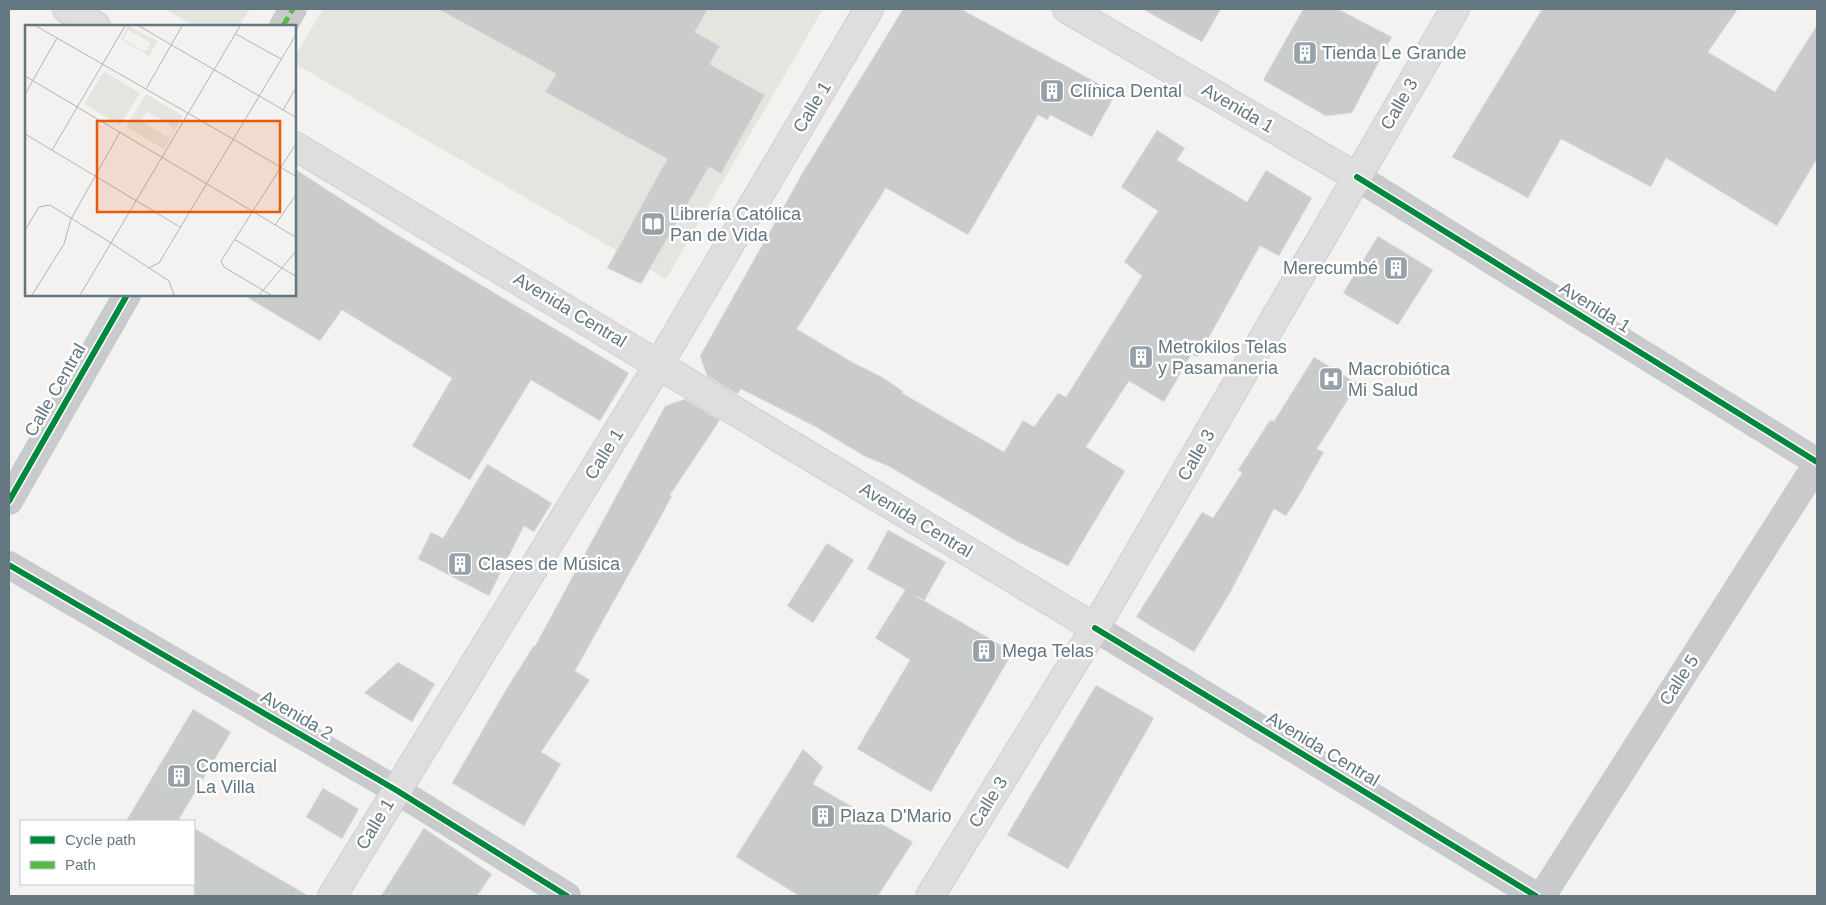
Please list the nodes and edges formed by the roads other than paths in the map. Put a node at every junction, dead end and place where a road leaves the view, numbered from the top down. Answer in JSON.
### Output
{"nodes":[{"id":1,"x":67,"y":9,"type":"edge"},
{"id":2,"x":293,"y":9,"type":"edge"},
{"id":3,"x":870,"y":9,"type":"edge"},
{"id":4,"x":1067,"y":9,"type":"edge"},
{"id":5,"x":1455,"y":9,"type":"edge"},
{"id":6,"x":94,"y":25,"type":"edge"},
{"id":7,"x":284,"y":25,"type":"edge"},
{"id":8,"x":296,"y":147,"type":"edge"},
{"id":9,"x":1357,"y":177,"type":"junction"},
{"id":10,"x":126,"y":296,"type":"edge"},
{"id":11,"x":659,"y":364,"type":"junction"},
{"id":12,"x":1817,"y":463,"type":"edge"},
{"id":13,"x":9,"y":501,"type":"edge"},
{"id":14,"x":9,"y":565,"type":"edge"},
{"id":15,"x":1095,"y":628,"type":"junction"},
{"id":16,"x":396,"y":790,"type":"junction"},
{"id":17,"x":332,"y":896,"type":"edge"},
{"id":18,"x":567,"y":896,"type":"edge"},
{"id":19,"x":930,"y":896,"type":"edge"},
{"id":20,"x":1536,"y":896,"type":"edge"},
{"id":21,"x":1542,"y":896,"type":"edge"}],
"edges":[{"from":1,"to":6,"type":"main road"},
{"from":2,"to":7,"type":"street"},
{"from":3,"to":11,"type":"main road","name":"Calle 1"},
{"from":4,"to":9,"type":"main road","name":"Avenida 1"},
{"from":5,"to":9,"type":"main road","name":"Calle 3"},
{"from":8,"to":11,"type":"main road","name":"Avenida Central"},
{"from":9,"to":12,"type":"street","name":"Avenida 1"},
{"from":9,"to":15,"type":"main road","name":"Calle 3"},
{"from":10,"to":13,"type":"street","name":"Calle Central"},
{"from":11,"to":15,"type":"main road","name":"Avenida Central"},
{"from":11,"to":16,"type":"main road","name":"Calle 1"},
{"from":12,"to":21,"type":"street","name":"Calle 5"},
{"from":14,"to":16,"type":"street","name":"Avenida 2"},
{"from":15,"to":19,"type":"main road","name":"Calle 3"},
{"from":15,"to":20,"type":"street","name":"Avenida Central"},
{"from":16,"to":17,"type":"main road","name":"Calle 1"},
{"from":16,"to":18,"type":"street","name":"Avenida 2"}]}
